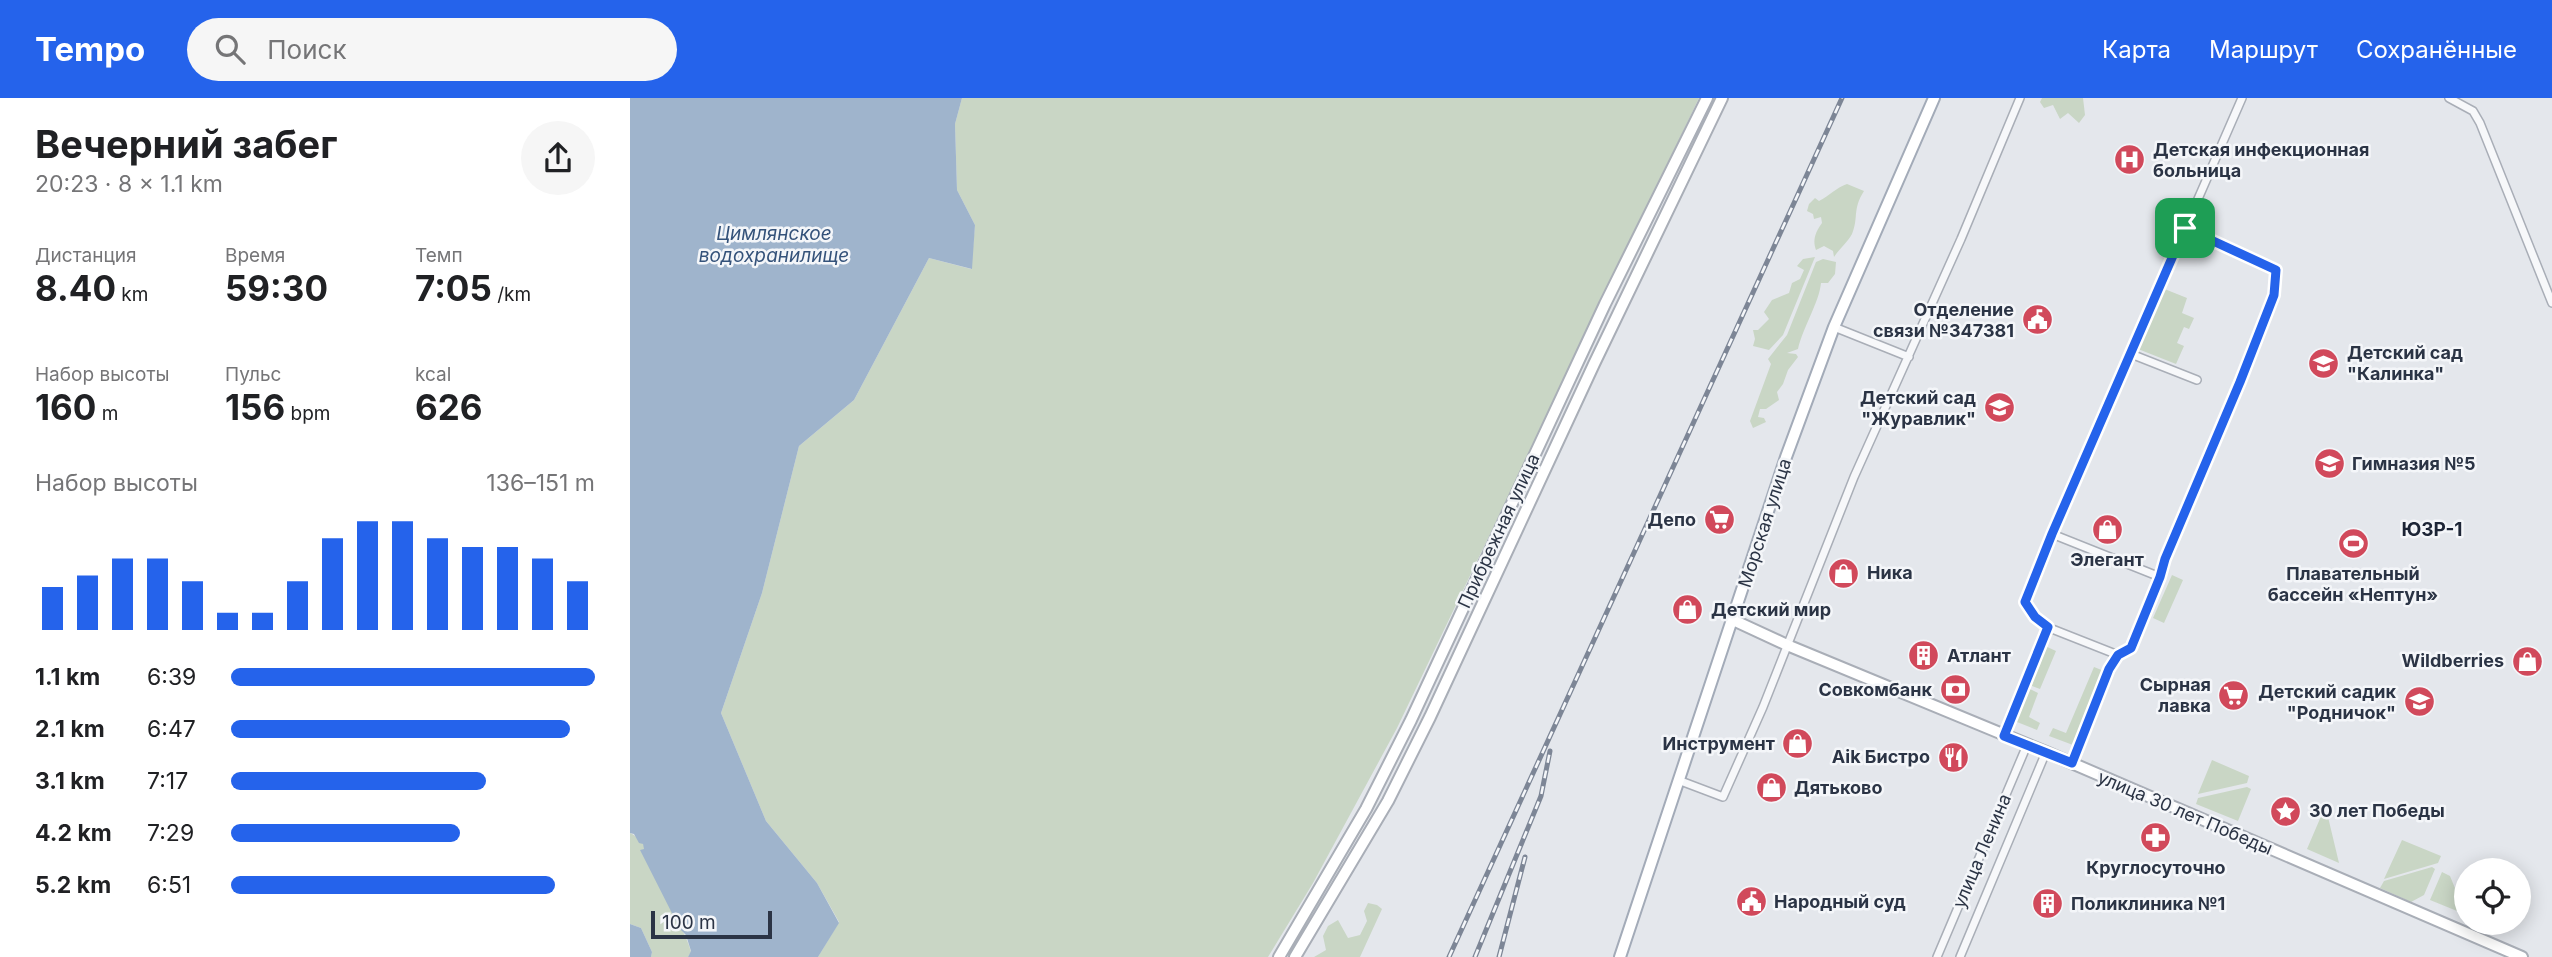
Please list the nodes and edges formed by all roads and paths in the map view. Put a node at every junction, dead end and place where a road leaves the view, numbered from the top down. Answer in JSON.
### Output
{"nodes":[{"id":1,"x":1707,"y":98,"type":"edge"},
{"id":2,"x":1722,"y":98,"type":"edge"},
{"id":3,"x":1934,"y":98,"type":"edge"},
{"id":4,"x":2020,"y":98,"type":"edge"},
{"id":5,"x":2242,"y":98,"type":"edge"},
{"id":6,"x":2449,"y":98,"type":"edge"},
{"id":7,"x":2185,"y":228,"type":"junction"},
{"id":8,"x":2552,"y":303,"type":"edge"},
{"id":9,"x":1833,"y":327,"type":"junction"},
{"id":10,"x":2131,"y":354,"type":"junction"},
{"id":11,"x":1909,"y":356,"type":"junction"},
{"id":12,"x":2197,"y":380,"type":"dead end"},
{"id":13,"x":2052,"y":534,"type":"junction"},
{"id":14,"x":2160,"y":577,"type":"junction"},
{"id":15,"x":1733,"y":620,"type":"junction"},
{"id":16,"x":2048,"y":627,"type":"junction"},
{"id":17,"x":1787,"y":645,"type":"junction"},
{"id":18,"x":2118,"y":655,"type":"junction"},
{"id":19,"x":2004,"y":736,"type":"junction"},
{"id":20,"x":2027,"y":745,"type":"junction"},
{"id":21,"x":2046,"y":752,"type":"junction"},
{"id":22,"x":2072,"y":763,"type":"junction"},
{"id":23,"x":1678,"y":780,"type":"junction"},
{"id":24,"x":1279,"y":957,"type":"edge"},
{"id":25,"x":1295,"y":957,"type":"edge"},
{"id":26,"x":1619,"y":957,"type":"edge"},
{"id":27,"x":1937,"y":957,"type":"edge"},
{"id":28,"x":1960,"y":957,"type":"edge"},
{"id":29,"x":2522,"y":957,"type":"edge"}],
"edges":[{"from":1,"to":24,"type":"main road","name":"Прибрежная улица"},
{"from":2,"to":25,"type":"main road","name":"Прибрежная улица"},
{"from":3,"to":9,"type":"main road","name":"Морская улица"},
{"from":4,"to":11,"type":"street"},
{"from":5,"to":7,"type":"street"},
{"from":6,"to":8,"type":"street"},
{"from":7,"to":10,"type":"street"},
{"from":7,"to":14,"type":"street"},
{"from":9,"to":11,"type":"street"},
{"from":9,"to":15,"type":"main road","name":"Морская улица"},
{"from":10,"to":12,"type":"street"},
{"from":10,"to":13,"type":"street"},
{"from":11,"to":17,"type":"street"},
{"from":13,"to":14,"type":"street"},
{"from":13,"to":16,"type":"street"},
{"from":14,"to":18,"type":"street"},
{"from":15,"to":17,"type":"main road","name":"улица 30 лет Победы"},
{"from":15,"to":23,"type":"main road","name":"Морская улица"},
{"from":16,"to":18,"type":"street"},
{"from":16,"to":19,"type":"street"},
{"from":17,"to":19,"type":"main road","name":"улица 30 лет Победы"},
{"from":17,"to":23,"type":"street"},
{"from":18,"to":22,"type":"street"},
{"from":19,"to":20,"type":"main road","name":"улица 30 лет Победы"},
{"from":20,"to":21,"type":"main road","name":"улица 30 лет Победы"},
{"from":20,"to":27,"type":"street","name":"улица Ленина"},
{"from":21,"to":22,"type":"main road","name":"улица 30 лет Победы"},
{"from":21,"to":28,"type":"street","name":"улица Ленина"},
{"from":22,"to":29,"type":"main road","name":"улица 30 лет Победы"},
{"from":23,"to":26,"type":"main road","name":"Морская улица"}]}
